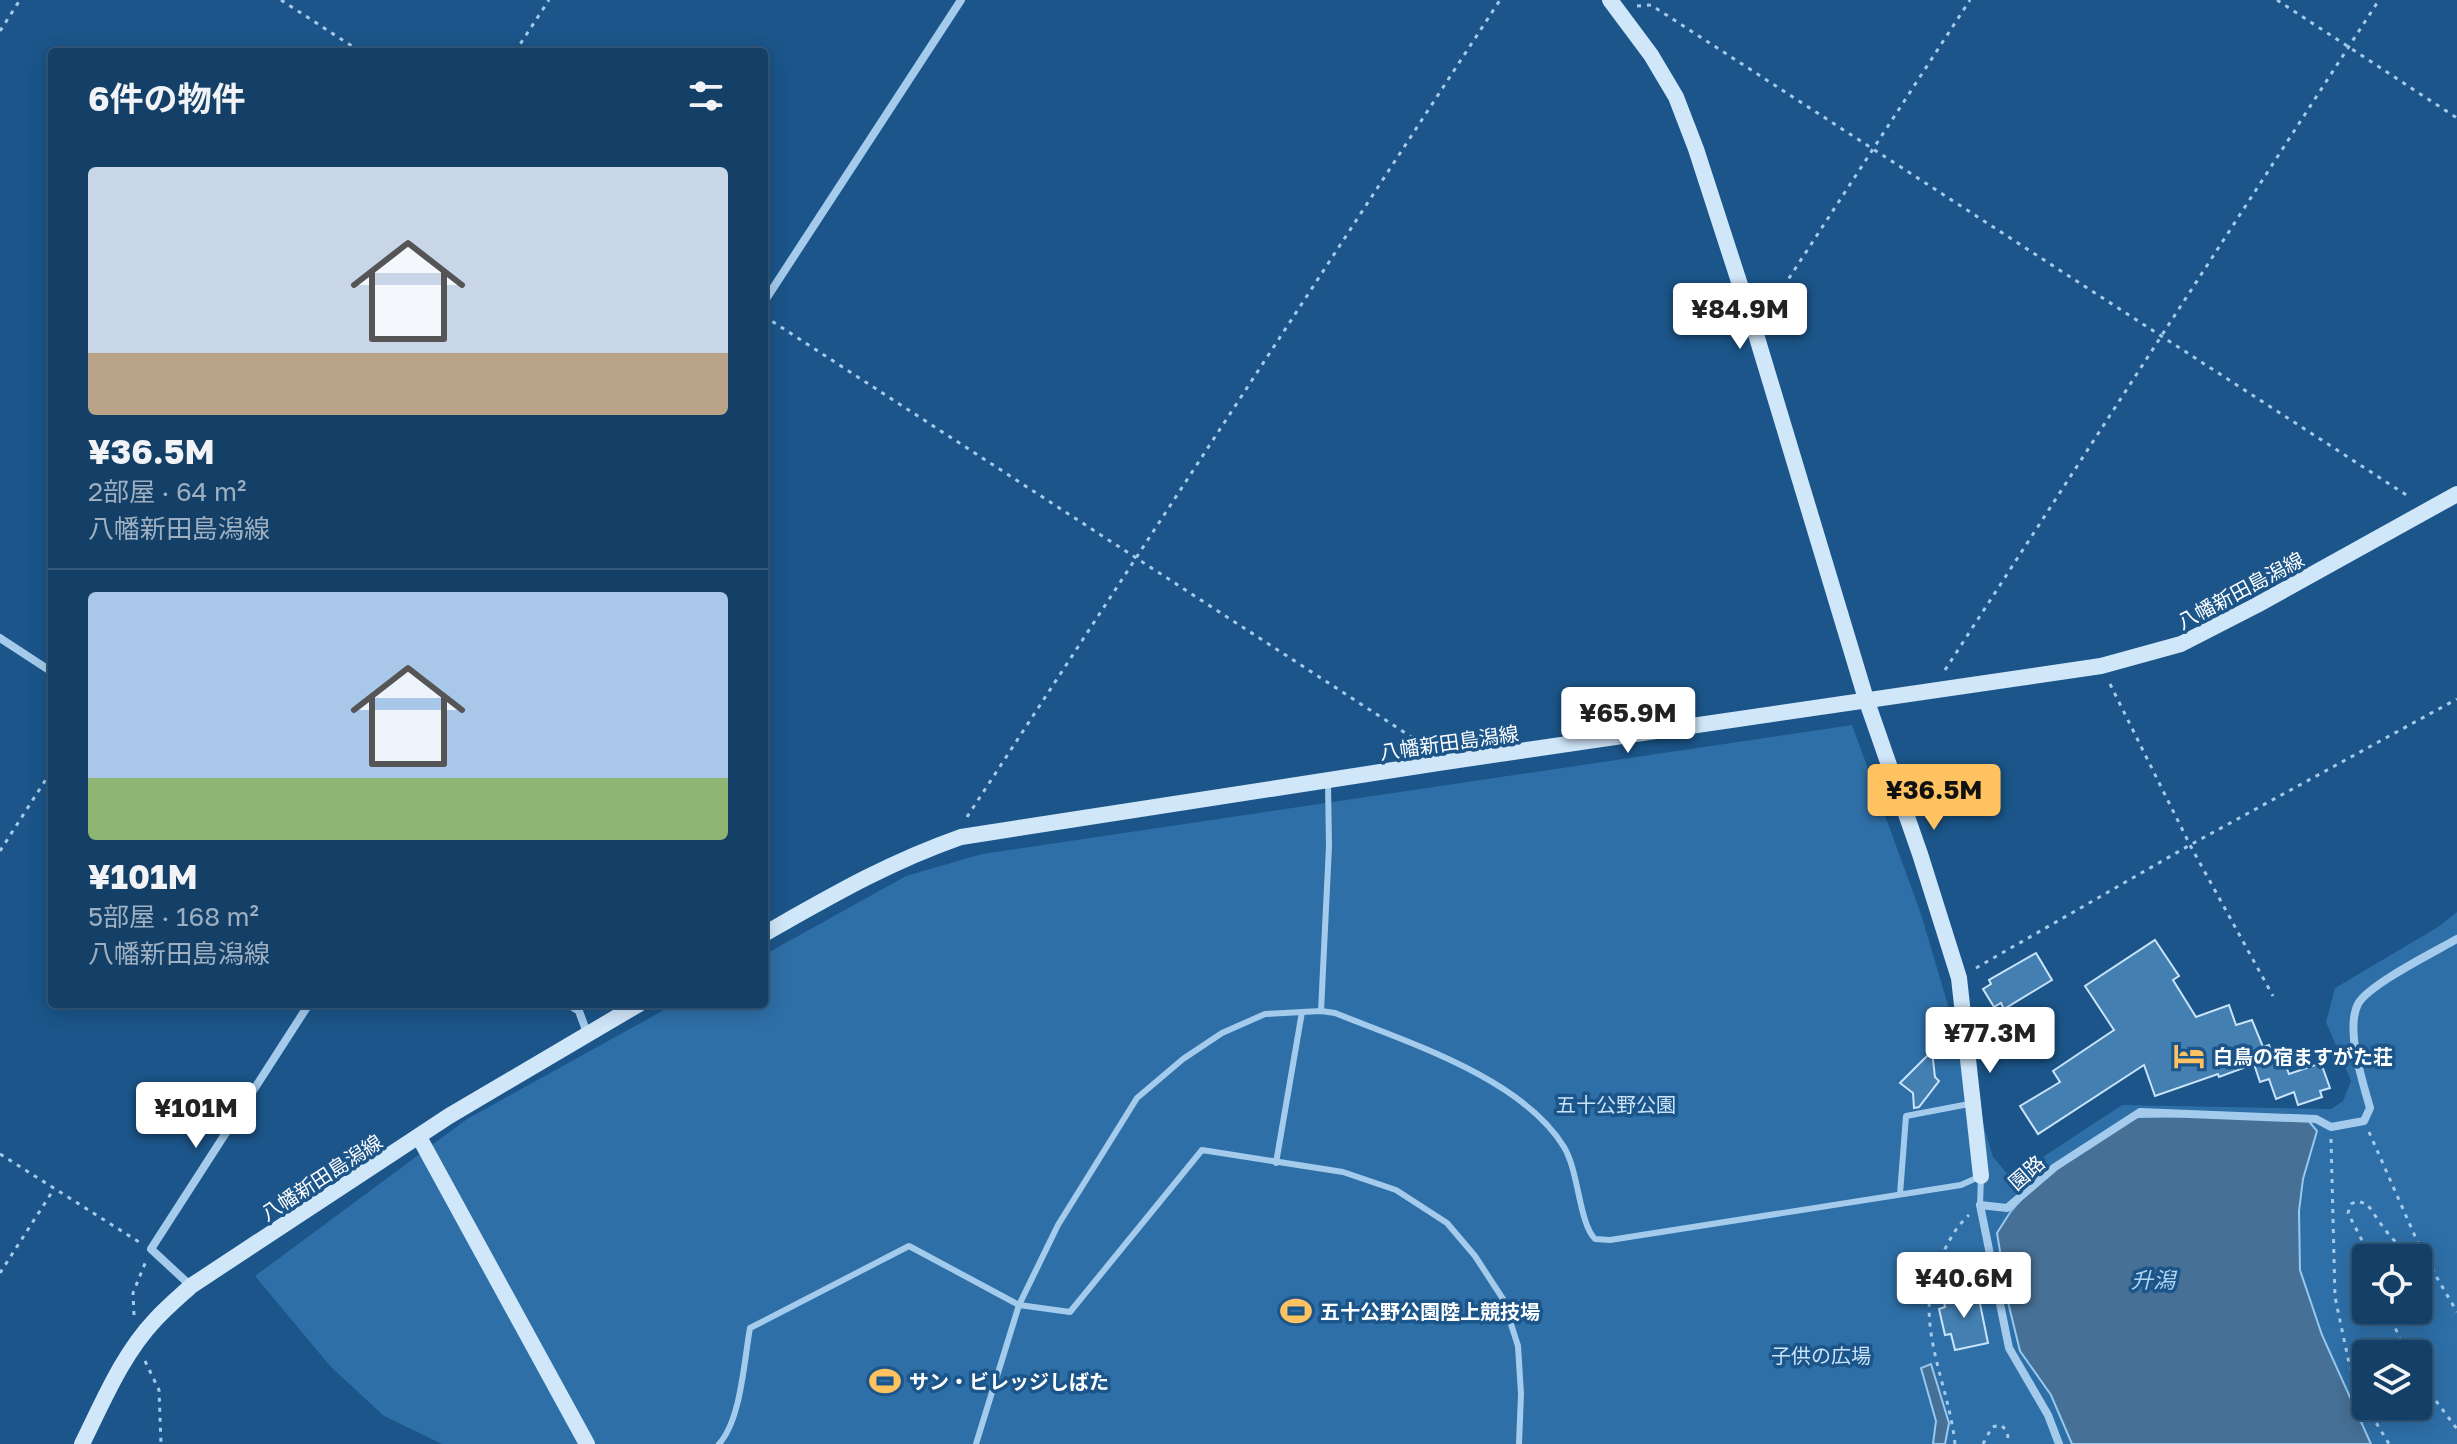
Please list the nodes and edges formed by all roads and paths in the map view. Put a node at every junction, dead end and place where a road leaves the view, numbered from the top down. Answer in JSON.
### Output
{"nodes":[{"id":1,"x":20,"y":0,"type":"edge"},
{"id":2,"x":281,"y":0,"type":"edge"},
{"id":3,"x":549,"y":0,"type":"edge"},
{"id":4,"x":961,"y":0,"type":"edge"},
{"id":5,"x":1500,"y":0,"type":"edge"},
{"id":6,"x":1970,"y":0,"type":"edge"},
{"id":7,"x":2277,"y":0,"type":"edge"},
{"id":8,"x":2379,"y":0,"type":"edge"},
{"id":9,"x":1613,"y":4,"type":"edge"},
{"id":10,"x":0,"y":31,"type":"edge"},
{"id":11,"x":2348,"y":47,"type":"junction"},
{"id":12,"x":355,"y":48,"type":"edge"},
{"id":13,"x":518,"y":48,"type":"edge"},
{"id":14,"x":2457,"y":118,"type":"edge"},
{"id":15,"x":1873,"y":149,"type":"junction"},
{"id":16,"x":768,"y":296,"type":"edge"},
{"id":17,"x":768,"y":319,"type":"edge"},
{"id":18,"x":1755,"y":331,"type":"junction"},
{"id":19,"x":2161,"y":336,"type":"junction"},
{"id":20,"x":2457,"y":494,"type":"edge"},
{"id":21,"x":2422,"y":512,"type":"junction"},
{"id":22,"x":1137,"y":557,"type":"junction"},
{"id":23,"x":0,"y":638,"type":"edge"},
{"id":24,"x":2101,"y":666,"type":"junction"},
{"id":25,"x":48,"y":669,"type":"edge"},
{"id":26,"x":1938,"y":689,"type":"junction"},
{"id":27,"x":1866,"y":699,"type":"junction"},
{"id":28,"x":2457,"y":699,"type":"edge"},
{"id":29,"x":1438,"y":763,"type":"junction"},
{"id":30,"x":48,"y":776,"type":"edge"},
{"id":31,"x":1328,"y":780,"type":"junction"},
{"id":32,"x":961,"y":837,"type":"junction"},
{"id":33,"x":2190,"y":845,"type":"junction"},
{"id":34,"x":0,"y":851,"type":"edge"},
{"id":35,"x":768,"y":932,"type":"edge"},
{"id":36,"x":2457,"y":939,"type":"edge"},
{"id":37,"x":1959,"y":978,"type":"junction"},
{"id":38,"x":2273,"y":996,"type":"dead end"},
{"id":39,"x":306,"y":1008,"type":"edge"},
{"id":40,"x":574,"y":1008,"type":"edge"},
{"id":41,"x":632,"y":1008,"type":"edge"},
{"id":42,"x":1321,"y":1011,"type":"junction"},
{"id":43,"x":1302,"y":1012,"type":"junction"},
{"id":44,"x":587,"y":1033,"type":"junction"},
{"id":45,"x":1973,"y":1103,"type":"junction"},
{"id":46,"x":2364,"y":1121,"type":"junction"},
{"id":47,"x":2331,"y":1127,"type":"junction"},
{"id":48,"x":419,"y":1137,"type":"junction"},
{"id":49,"x":0,"y":1154,"type":"edge"},
{"id":50,"x":1276,"y":1163,"type":"junction"},
{"id":51,"x":1981,"y":1176,"type":"junction"},
{"id":52,"x":54,"y":1189,"type":"junction"},
{"id":53,"x":1900,"y":1194,"type":"junction"},
{"id":54,"x":1980,"y":1205,"type":"junction"},
{"id":55,"x":2364,"y":1244,"type":"edge"},
{"id":56,"x":2398,"y":1244,"type":"edge"},
{"id":57,"x":2418,"y":1244,"type":"edge"},
{"id":58,"x":151,"y":1249,"type":"junction"},
{"id":59,"x":2432,"y":1269,"type":"edge"},
{"id":60,"x":0,"y":1273,"type":"edge"},
{"id":61,"x":191,"y":1286,"type":"junction"},
{"id":62,"x":1019,"y":1305,"type":"junction"},
{"id":63,"x":2457,"y":1312,"type":"edge"},
{"id":64,"x":137,"y":1343,"type":"junction"},
{"id":65,"x":2352,"y":1371,"type":"edge"},
{"id":66,"x":2432,"y":1396,"type":"edge"},
{"id":67,"x":2374,"y":1420,"type":"edge"},
{"id":68,"x":2457,"y":1429,"type":"edge"},
{"id":69,"x":82,"y":1444,"type":"edge"},
{"id":70,"x":161,"y":1444,"type":"edge"},
{"id":71,"x":587,"y":1444,"type":"edge"},
{"id":72,"x":719,"y":1444,"type":"edge"},
{"id":73,"x":976,"y":1444,"type":"edge"},
{"id":74,"x":1519,"y":1444,"type":"edge"},
{"id":75,"x":1955,"y":1444,"type":"edge"},
{"id":76,"x":1983,"y":1444,"type":"edge"},
{"id":77,"x":2009,"y":1444,"type":"edge"},
{"id":78,"x":2059,"y":1444,"type":"edge"},
{"id":79,"x":2389,"y":1444,"type":"edge"}],
"edges":[{"from":1,"to":10,"type":"path"},
{"from":2,"to":12,"type":"path"},
{"from":3,"to":13,"type":"path"},
{"from":4,"to":16,"type":"street"},
{"from":5,"to":22,"type":"path"},
{"from":6,"to":15,"type":"path"},
{"from":7,"to":11,"type":"path"},
{"from":8,"to":11,"type":"path"},
{"from":9,"to":15,"type":"path"},
{"from":9,"to":18,"type":"main road"},
{"from":11,"to":14,"type":"path"},
{"from":11,"to":19,"type":"path"},
{"from":15,"to":18,"type":"path"},
{"from":15,"to":19,"type":"path"},
{"from":17,"to":22,"type":"path"},
{"from":18,"to":27,"type":"main road"},
{"from":19,"to":21,"type":"path"},
{"from":19,"to":26,"type":"path"},
{"from":20,"to":21,"type":"main road","name":"八幡新田島潟線"},
{"from":21,"to":24,"type":"main road","name":"八幡新田島潟線"},
{"from":22,"to":29,"type":"path"},
{"from":22,"to":32,"type":"path"},
{"from":23,"to":25,"type":"street"},
{"from":24,"to":26,"type":"main road","name":"八幡新田島潟線"},
{"from":24,"to":33,"type":"path"},
{"from":26,"to":27,"type":"main road","name":"八幡新田島潟線"},
{"from":27,"to":29,"type":"main road","name":"八幡新田島潟線"},
{"from":27,"to":37,"type":"main road"},
{"from":28,"to":33,"type":"path"},
{"from":29,"to":31,"type":"main road","name":"八幡新田島潟線"},
{"from":30,"to":34,"type":"path"},
{"from":31,"to":32,"type":"main road","name":"八幡新田島潟線"},
{"from":31,"to":42,"type":"lane"},
{"from":32,"to":35,"type":"main road","name":"八幡新田島潟線"},
{"from":33,"to":37,"type":"path"},
{"from":33,"to":38,"type":"path"},
{"from":36,"to":46,"type":"street"},
{"from":37,"to":45,"type":"main road"},
{"from":39,"to":58,"type":"street"},
{"from":40,"to":44,"type":"street"},
{"from":41,"to":44,"type":"main road","name":"八幡新田島潟線"},
{"from":42,"to":43,"type":"lane"},
{"from":42,"to":53,"type":"lane"},
{"from":43,"to":50,"type":"lane"},
{"from":43,"to":62,"type":"lane"},
{"from":44,"to":48,"type":"main road","name":"八幡新田島潟線"},
{"from":45,"to":51,"type":"main road"},
{"from":45,"to":53,"type":"lane"},
{"from":46,"to":47,"type":"street","name":"園路"},
{"from":46,"to":57,"type":"path"},
{"from":47,"to":54,"type":"street","name":"園路"},
{"from":47,"to":65,"type":"path"},
{"from":48,"to":61,"type":"main road","name":"八幡新田島潟線"},
{"from":48,"to":71,"type":"main road"},
{"from":49,"to":52,"type":"path"},
{"from":50,"to":62,"type":"lane"},
{"from":50,"to":74,"type":"lane"},
{"from":51,"to":53,"type":"lane"},
{"from":51,"to":54,"type":"lane"},
{"from":52,"to":58,"type":"path"},
{"from":52,"to":60,"type":"path"},
{"from":54,"to":75,"type":"path"},
{"from":54,"to":78,"type":"street"},
{"from":55,"to":56,"type":"path"},
{"from":58,"to":61,"type":"street"},
{"from":58,"to":64,"type":"path"},
{"from":59,"to":63,"type":"path"},
{"from":61,"to":64,"type":"main road","name":"八幡新田島潟線"},
{"from":62,"to":72,"type":"lane"},
{"from":62,"to":73,"type":"lane"},
{"from":64,"to":69,"type":"main road","name":"八幡新田島潟線"},
{"from":64,"to":70,"type":"path"},
{"from":66,"to":68,"type":"path"},
{"from":67,"to":79,"type":"path"},
{"from":76,"to":77,"type":"path"}]}
